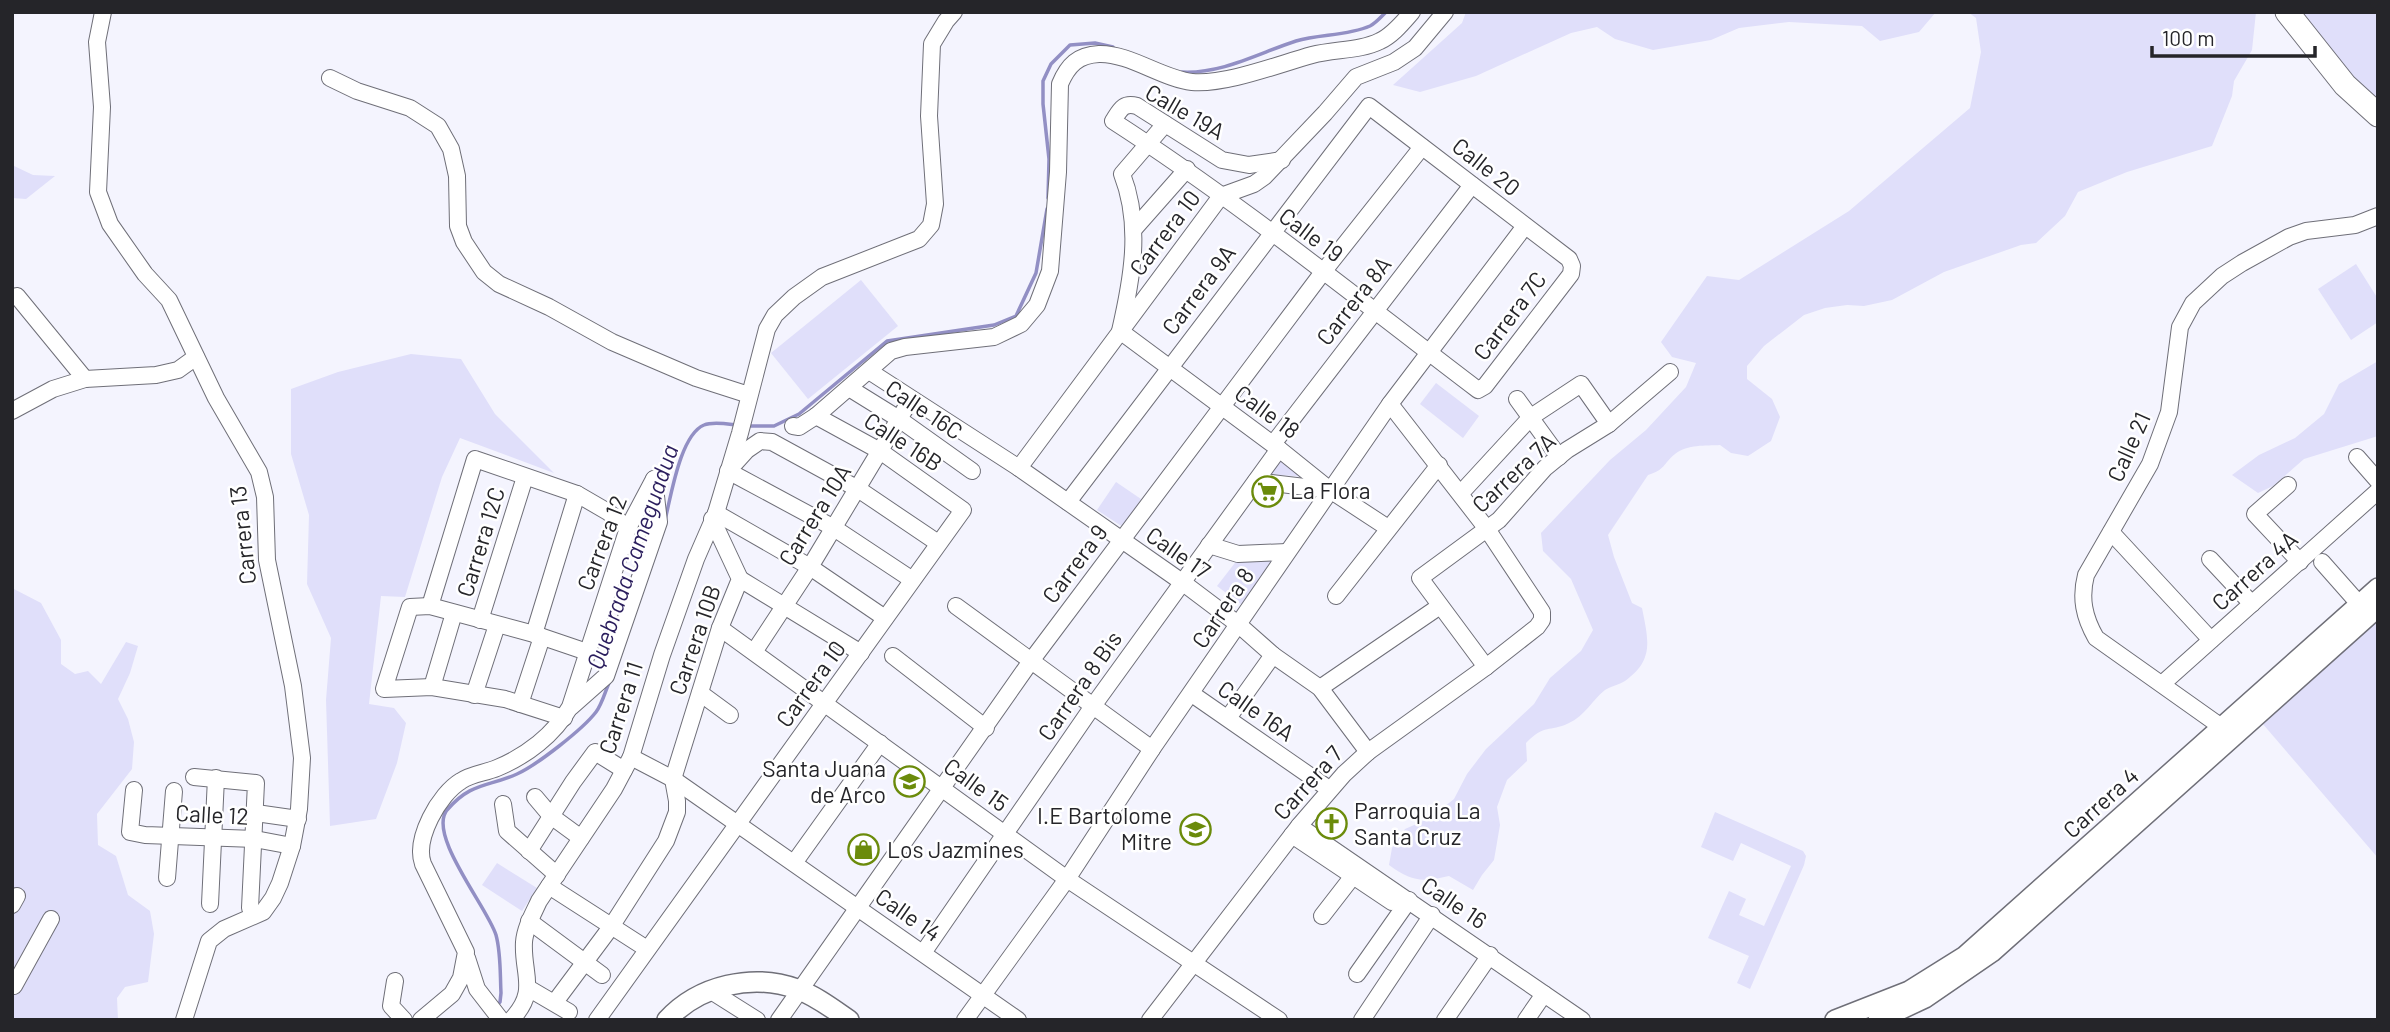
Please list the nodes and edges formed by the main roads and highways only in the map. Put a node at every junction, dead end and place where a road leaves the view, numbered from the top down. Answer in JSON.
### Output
{"nodes":[{"id":1,"x":2287,"y":12,"type":"edge"},
{"id":2,"x":2378,"y":115,"type":"edge"},
{"id":3,"x":2378,"y":589,"type":"edge"},
{"id":4,"x":2369,"y":606,"type":"edge"},
{"id":5,"x":2229,"y":732,"type":"junction"},
{"id":6,"x":667,"y":1020,"type":"edge"},
{"id":7,"x":849,"y":1020,"type":"edge"},
{"id":8,"x":1835,"y":1020,"type":"edge"},
{"id":9,"x":1878,"y":1020,"type":"edge"}],
"edges":[{"from":1,"to":2,"type":"highway"},
{"from":3,"to":4,"type":"main road","name":"Carrera 4"},
{"from":4,"to":5,"type":"main road","name":"Carrera 4"},
{"from":5,"to":8,"type":"main road","name":"Carrera 4"},
{"from":5,"to":9,"type":"main road","name":"Carrera 4"},
{"from":6,"to":7,"type":"main road"}]}
